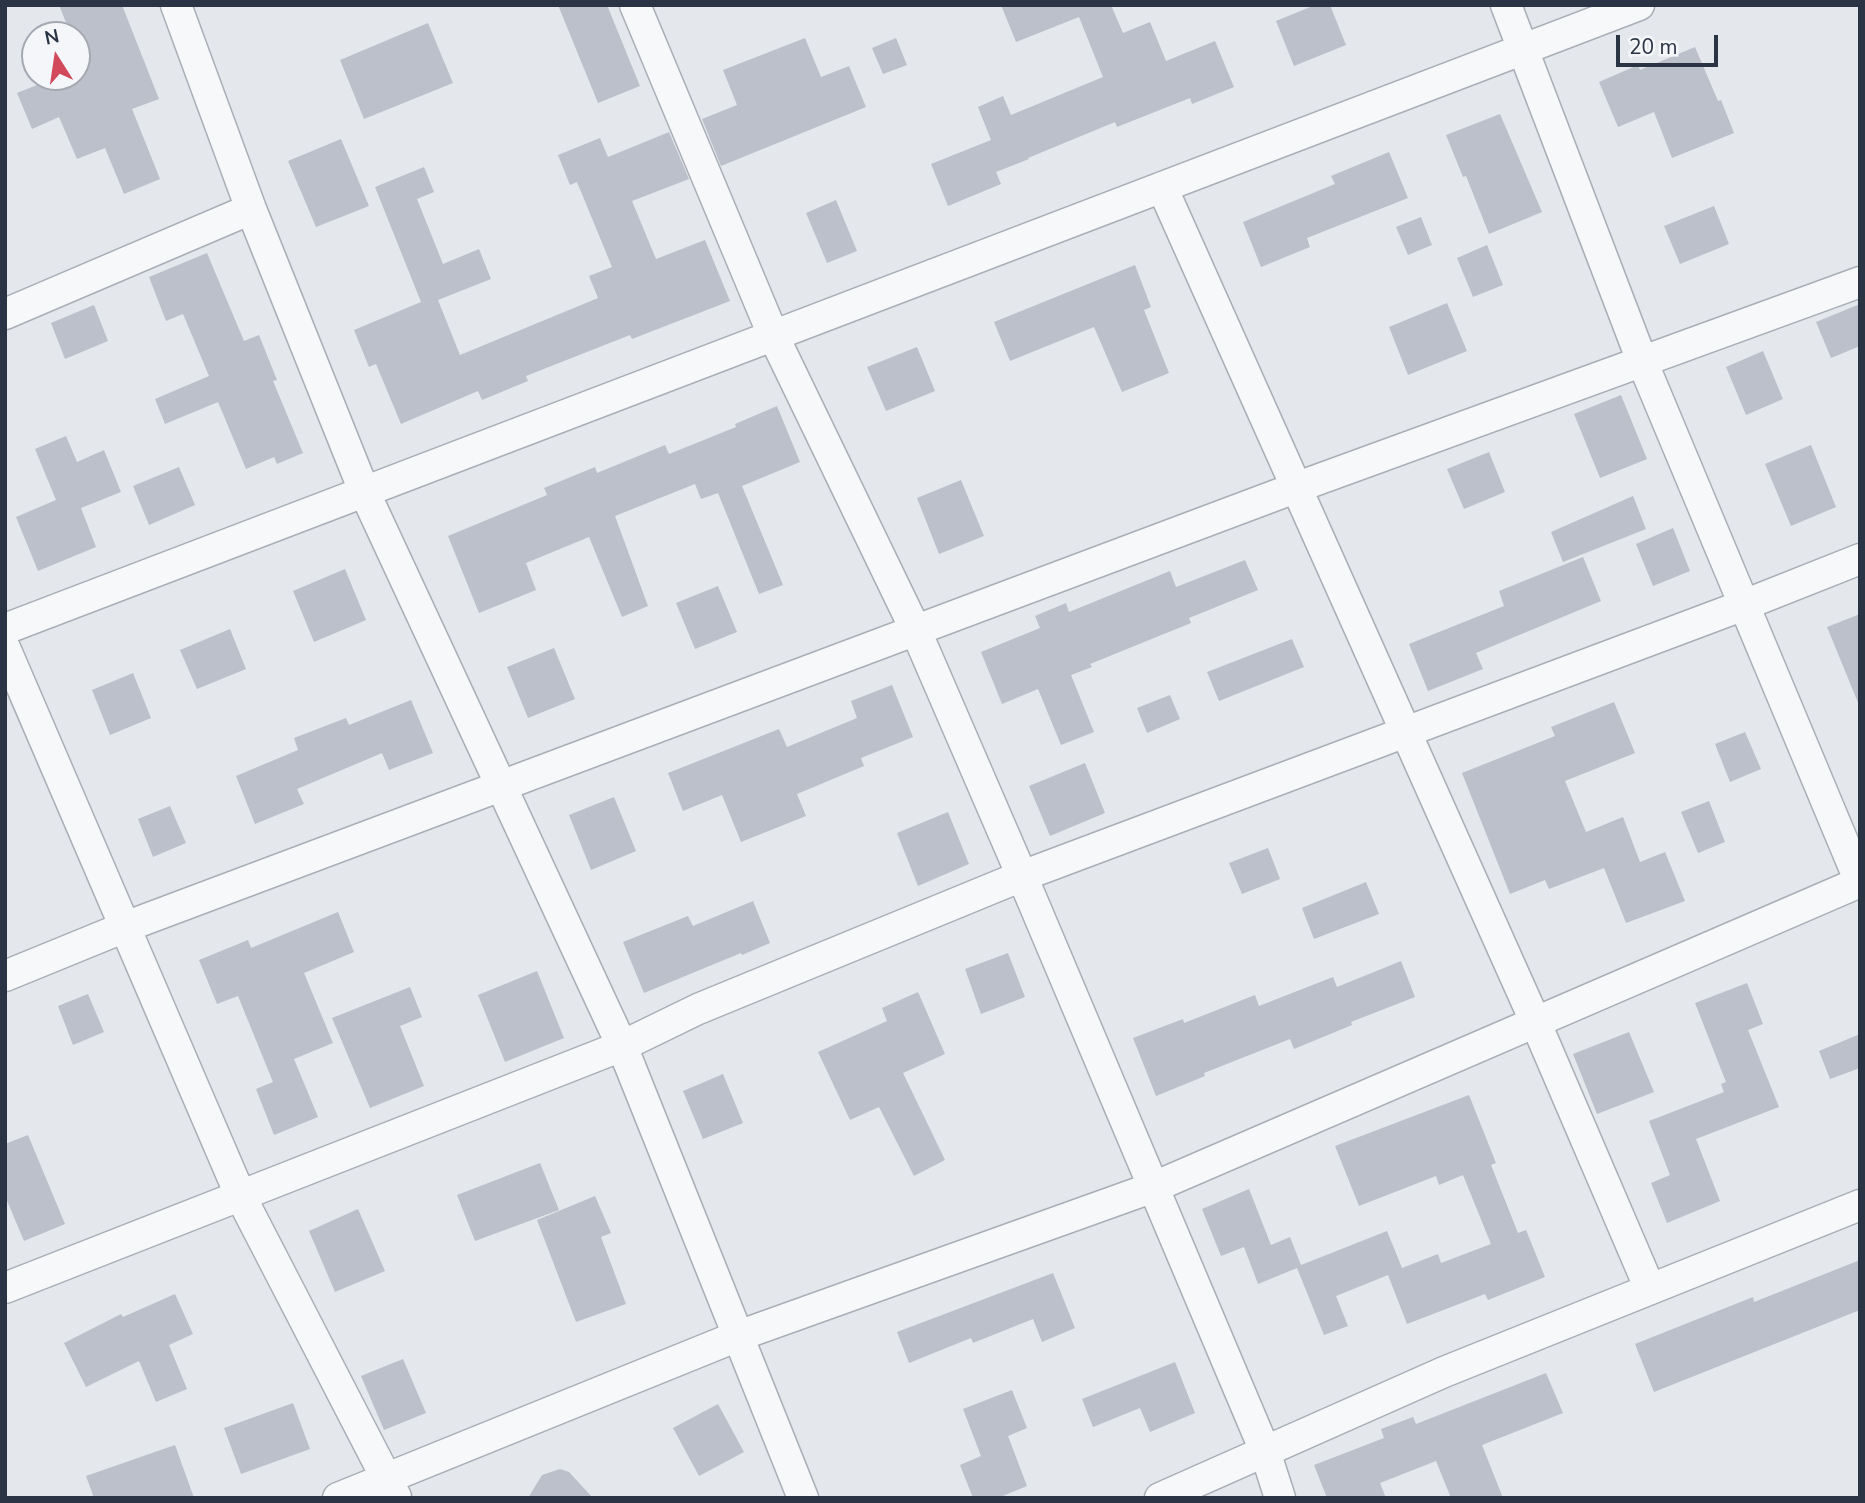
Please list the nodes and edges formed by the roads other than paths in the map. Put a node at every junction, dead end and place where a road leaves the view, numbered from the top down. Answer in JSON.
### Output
{"nodes":[{"id":1,"x":176,"y":5,"type":"edge"},
{"id":2,"x":635,"y":5,"type":"edge"},
{"id":3,"x":1506,"y":5,"type":"edge"},
{"id":4,"x":1639,"y":5,"type":"edge"},
{"id":5,"x":1521,"y":50,"type":"junction"},
{"id":6,"x":1162,"y":187,"type":"junction"},
{"id":7,"x":251,"y":209,"type":"junction"},
{"id":8,"x":1860,"y":282,"type":"edge"},
{"id":9,"x":5,"y":314,"type":"edge"},
{"id":10,"x":773,"y":335,"type":"junction"},
{"id":11,"x":1643,"y":361,"type":"junction"},
{"id":12,"x":1295,"y":488,"type":"junction"},
{"id":13,"x":364,"y":491,"type":"junction"},
{"id":14,"x":1860,"y":559,"type":"edge"},
{"id":15,"x":1744,"y":605,"type":"junction"},
{"id":16,"x":5,"y":629,"type":"edge"},
{"id":17,"x":916,"y":631,"type":"junction"},
{"id":18,"x":5,"y":648,"type":"edge"},
{"id":19,"x":1404,"y":732,"type":"junction"},
{"id":20,"x":501,"y":786,"type":"junction"},
{"id":21,"x":1022,"y":876,"type":"junction"},
{"id":22,"x":1860,"y":882,"type":"edge"},
{"id":23,"x":125,"y":927,"type":"junction"},
{"id":24,"x":5,"y":975,"type":"edge"},
{"id":25,"x":1535,"y":1021,"type":"junction"},
{"id":26,"x":622,"y":1046,"type":"junction"},
{"id":27,"x":1154,"y":1187,"type":"junction"},
{"id":28,"x":241,"y":1197,"type":"junction"},
{"id":29,"x":1860,"y":1205,"type":"edge"},
{"id":30,"x":5,"y":1288,"type":"edge"},
{"id":31,"x":1650,"y":1289,"type":"junction"},
{"id":32,"x":738,"y":1336,"type":"junction"},
{"id":33,"x":1265,"y":1451,"type":"junction"},
{"id":34,"x":392,"y":1488,"type":"edge"},
{"id":35,"x":338,"y":1498,"type":"edge"},
{"id":36,"x":803,"y":1498,"type":"edge"},
{"id":37,"x":1160,"y":1498,"type":"edge"},
{"id":38,"x":1280,"y":1498,"type":"edge"}],
"edges":[{"from":1,"to":7,"type":"street"},
{"from":2,"to":10,"type":"street"},
{"from":3,"to":5,"type":"street"},
{"from":4,"to":5,"type":"street"},
{"from":5,"to":6,"type":"street"},
{"from":5,"to":11,"type":"street"},
{"from":6,"to":10,"type":"street"},
{"from":6,"to":12,"type":"street"},
{"from":7,"to":9,"type":"street"},
{"from":7,"to":13,"type":"street"},
{"from":8,"to":11,"type":"street"},
{"from":10,"to":13,"type":"street"},
{"from":10,"to":17,"type":"street"},
{"from":11,"to":12,"type":"street"},
{"from":11,"to":15,"type":"street"},
{"from":12,"to":17,"type":"street"},
{"from":12,"to":19,"type":"street"},
{"from":13,"to":16,"type":"street"},
{"from":13,"to":20,"type":"street"},
{"from":14,"to":15,"type":"street"},
{"from":15,"to":19,"type":"street"},
{"from":15,"to":22,"type":"street"},
{"from":17,"to":20,"type":"street"},
{"from":17,"to":21,"type":"street"},
{"from":18,"to":23,"type":"street"},
{"from":19,"to":21,"type":"street"},
{"from":19,"to":25,"type":"street"},
{"from":20,"to":23,"type":"street"},
{"from":20,"to":26,"type":"street"},
{"from":21,"to":26,"type":"street"},
{"from":21,"to":27,"type":"street"},
{"from":22,"to":25,"type":"street"},
{"from":23,"to":24,"type":"street"},
{"from":23,"to":28,"type":"street"},
{"from":25,"to":27,"type":"street"},
{"from":25,"to":31,"type":"street"},
{"from":26,"to":28,"type":"street"},
{"from":26,"to":32,"type":"street"},
{"from":27,"to":32,"type":"street"},
{"from":27,"to":33,"type":"street"},
{"from":28,"to":30,"type":"street"},
{"from":28,"to":34,"type":"street"},
{"from":29,"to":31,"type":"street"},
{"from":31,"to":33,"type":"street"},
{"from":32,"to":34,"type":"street"},
{"from":32,"to":36,"type":"street"},
{"from":33,"to":37,"type":"street"},
{"from":33,"to":38,"type":"street"},
{"from":34,"to":35,"type":"street"}]}
